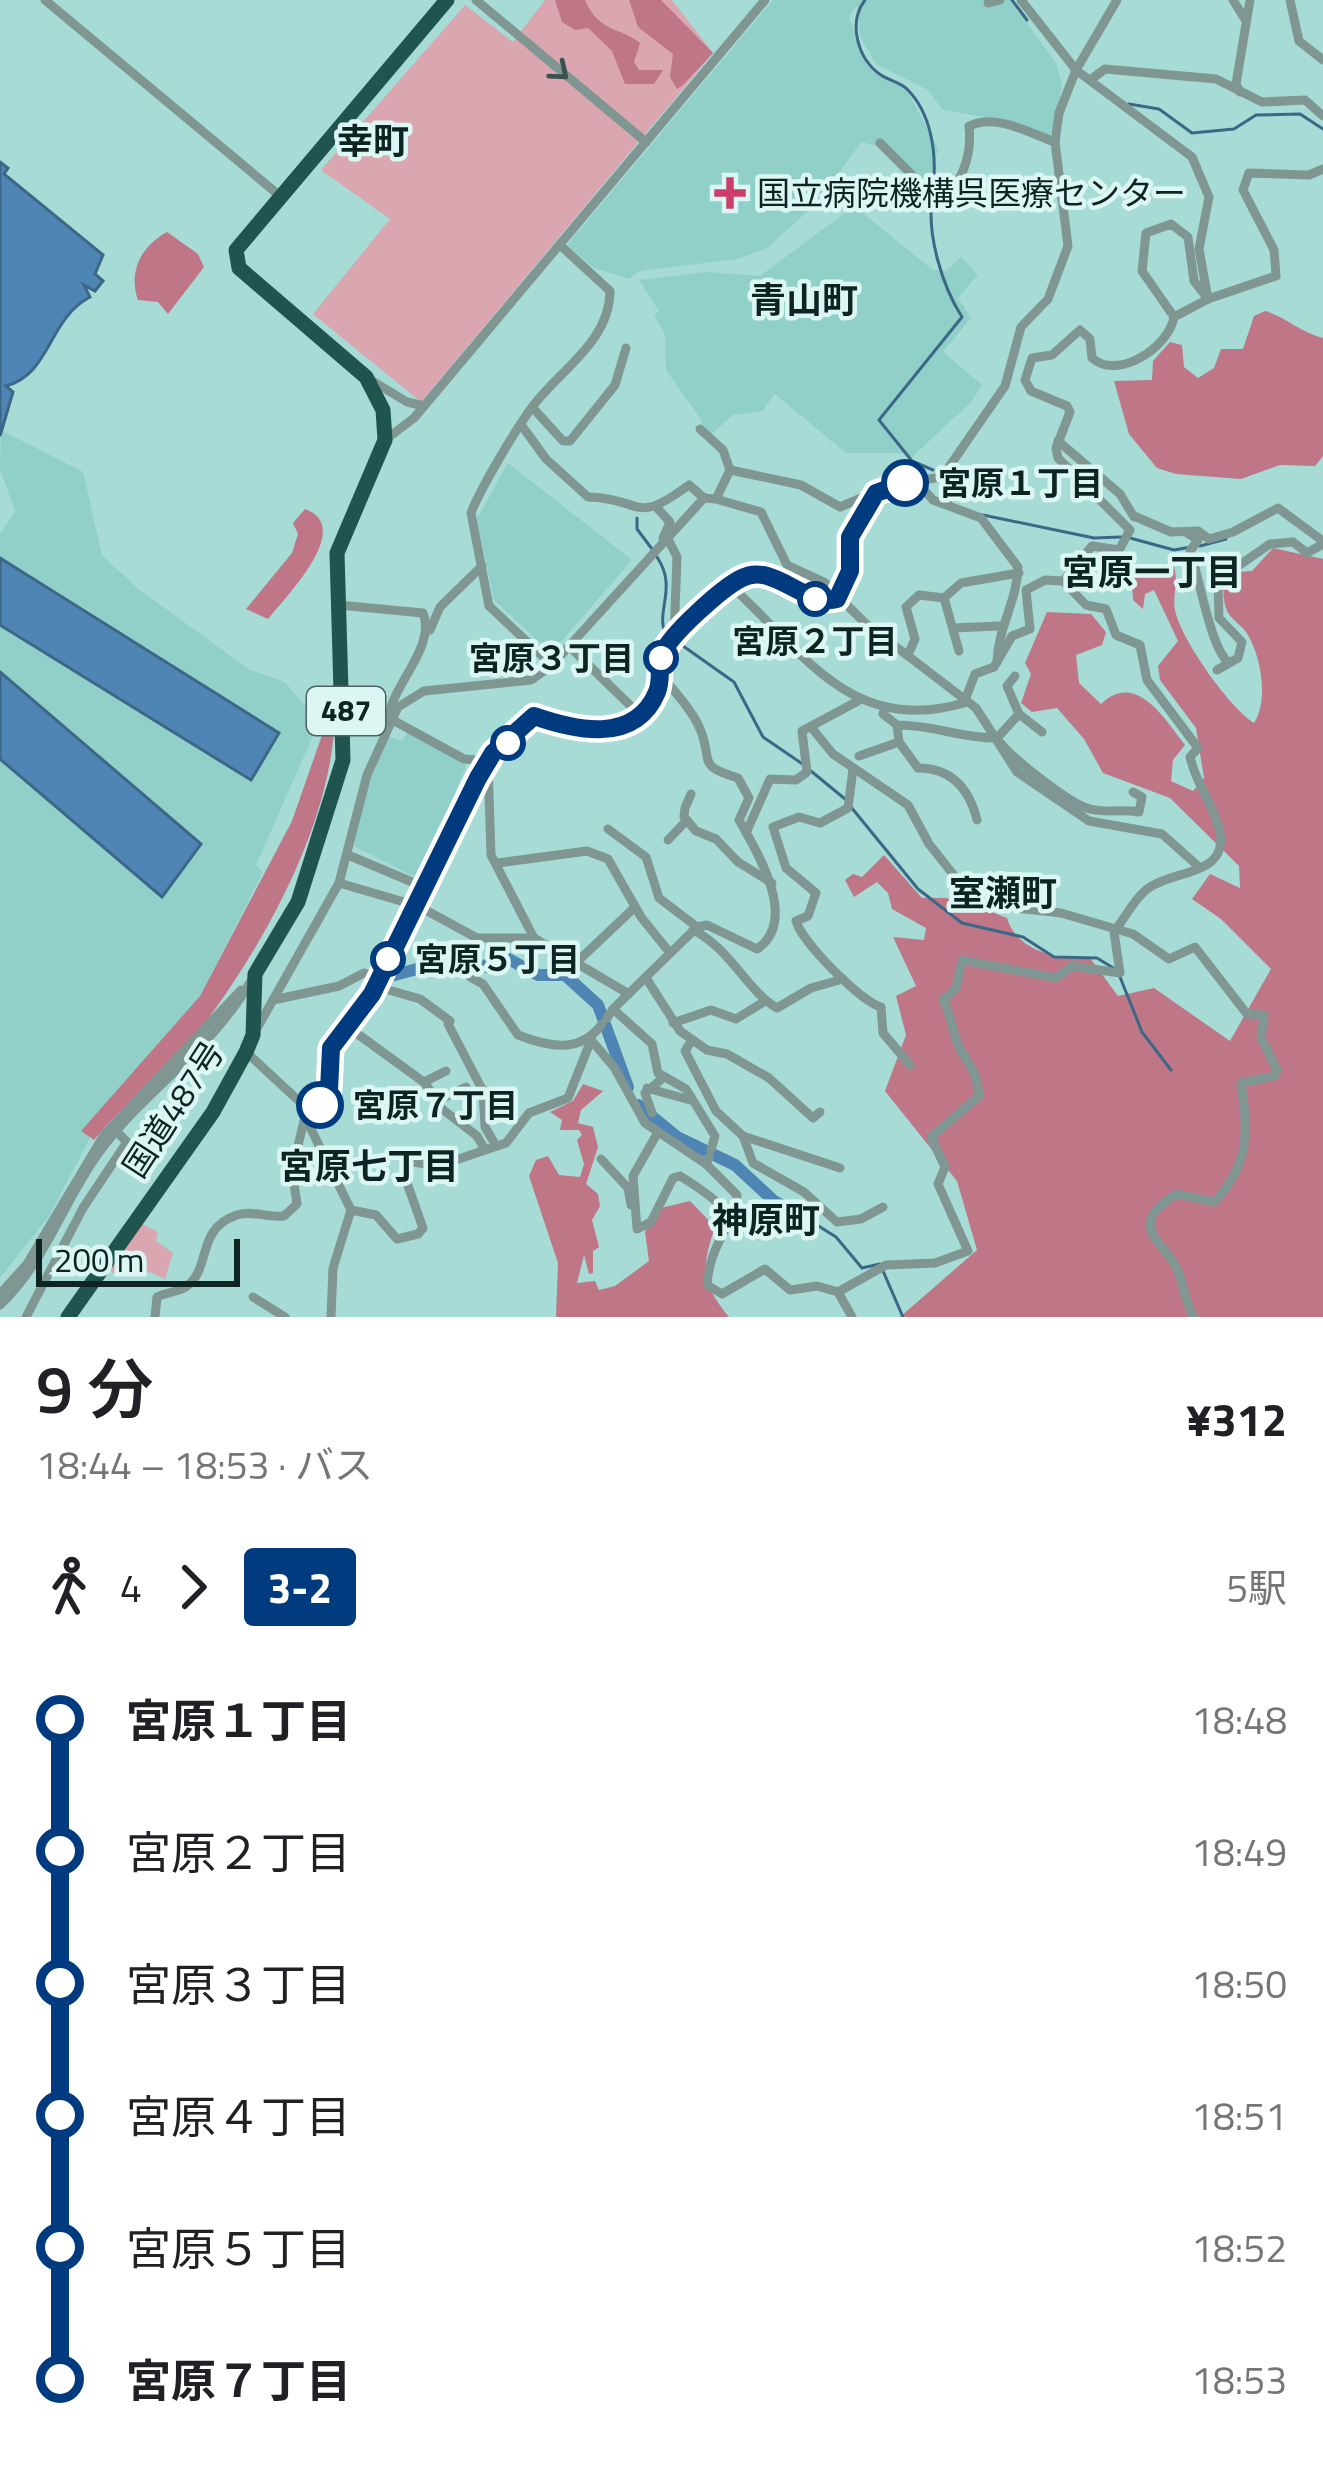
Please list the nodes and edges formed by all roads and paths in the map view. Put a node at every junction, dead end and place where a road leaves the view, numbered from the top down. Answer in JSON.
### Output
{"nodes":[{"id":1,"x":46,"y":0,"type":"edge"},
{"id":2,"x":446,"y":0,"type":"edge"},
{"id":3,"x":476,"y":0,"type":"edge"},
{"id":4,"x":765,"y":0,"type":"edge"},
{"id":5,"x":1021,"y":0,"type":"edge"},
{"id":6,"x":1117,"y":0,"type":"edge"},
{"id":7,"x":1233,"y":0,"type":"edge"},
{"id":8,"x":1250,"y":0,"type":"edge"},
{"id":9,"x":1290,"y":0,"type":"edge"},
{"id":10,"x":1246,"y":22,"type":"junction"},
{"id":11,"x":1323,"y":60,"type":"edge"},
{"id":12,"x":1076,"y":70,"type":"junction"},
{"id":13,"x":1090,"y":80,"type":"junction"},
{"id":14,"x":1242,"y":96,"type":"junction"},
{"id":15,"x":1323,"y":116,"type":"edge"},
{"id":16,"x":646,"y":142,"type":"junction"},
{"id":17,"x":1054,"y":142,"type":"junction"},
{"id":18,"x":880,"y":143,"type":"dead end"},
{"id":19,"x":1323,"y":169,"type":"edge"},
{"id":20,"x":280,"y":196,"type":"junction"},
{"id":21,"x":561,"y":246,"type":"junction"},
{"id":22,"x":1208,"y":299,"type":"junction"},
{"id":23,"x":1174,"y":317,"type":"junction"},
{"id":24,"x":626,"y":348,"type":"dead end"},
{"id":25,"x":366,"y":377,"type":"junction"},
{"id":26,"x":424,"y":406,"type":"junction"},
{"id":27,"x":532,"y":407,"type":"junction"},
{"id":28,"x":522,"y":426,"type":"junction"},
{"id":29,"x":700,"y":429,"type":"dead end"},
{"id":30,"x":385,"y":440,"type":"junction"},
{"id":31,"x":563,"y":441,"type":"junction"},
{"id":32,"x":1058,"y":441,"type":"junction"},
{"id":33,"x":575,"y":451,"type":"dead end"},
{"id":34,"x":954,"y":467,"type":"junction"},
{"id":35,"x":730,"y":470,"type":"junction"},
{"id":36,"x":917,"y":482,"type":"junction"},
{"id":37,"x":876,"y":493,"type":"junction"},
{"id":38,"x":710,"y":498,"type":"junction"},
{"id":39,"x":947,"y":502,"type":"junction"},
{"id":40,"x":658,"y":508,"type":"junction"},
{"id":41,"x":1134,"y":516,"type":"junction"},
{"id":42,"x":1130,"y":530,"type":"junction"},
{"id":43,"x":1182,"y":531,"type":"junction"},
{"id":44,"x":664,"y":541,"type":"junction"},
{"id":45,"x":1323,"y":542,"type":"edge"},
{"id":46,"x":482,"y":566,"type":"junction"},
{"id":47,"x":1019,"y":573,"type":"junction"},
{"id":48,"x":1063,"y":580,"type":"junction"},
{"id":49,"x":730,"y":585,"type":"junction"},
{"id":50,"x":944,"y":598,"type":"junction"},
{"id":51,"x":837,"y":599,"type":"junction"},
{"id":52,"x":337,"y":605,"type":"junction"},
{"id":53,"x":999,"y":626,"type":"junction"},
{"id":54,"x":952,"y":628,"type":"junction"},
{"id":55,"x":671,"y":641,"type":"junction"},
{"id":56,"x":569,"y":646,"type":"junction"},
{"id":57,"x":959,"y":651,"type":"dead end"},
{"id":58,"x":908,"y":656,"type":"junction"},
{"id":59,"x":997,"y":662,"type":"junction"},
{"id":60,"x":1228,"y":662,"type":"junction"},
{"id":61,"x":415,"y":663,"type":"junction"},
{"id":62,"x":552,"y":665,"type":"junction"},
{"id":63,"x":1217,"y":670,"type":"dead end"},
{"id":64,"x":1015,"y":676,"type":"dead end"},
{"id":65,"x":857,"y":701,"type":"junction"},
{"id":66,"x":964,"y":703,"type":"junction"},
{"id":67,"x":885,"y":708,"type":"junction"},
{"id":68,"x":639,"y":714,"type":"junction"},
{"id":69,"x":1019,"y":714,"type":"junction"},
{"id":70,"x":389,"y":718,"type":"junction"},
{"id":71,"x":897,"y":725,"type":"junction"},
{"id":72,"x":811,"y":727,"type":"junction"},
{"id":73,"x":1042,"y":732,"type":"dead end"},
{"id":74,"x":997,"y":738,"type":"junction"},
{"id":75,"x":898,"y":742,"type":"junction"},
{"id":76,"x":859,"y":756,"type":"dead end"},
{"id":77,"x":488,"y":761,"type":"junction"},
{"id":78,"x":854,"y":769,"type":"junction"},
{"id":79,"x":1133,"y":792,"type":"dead end"},
{"id":80,"x":691,"y":794,"type":"dead end"},
{"id":81,"x":687,"y":820,"type":"junction"},
{"id":82,"x":977,"y":820,"type":"dead end"},
{"id":83,"x":608,"y":829,"type":"dead end"},
{"id":84,"x":746,"y":832,"type":"junction"},
{"id":85,"x":668,"y":840,"type":"dead end"},
{"id":86,"x":627,"y":848,"type":"junction"},
{"id":87,"x":348,"y":855,"type":"junction"},
{"id":88,"x":498,"y":863,"type":"junction"},
{"id":89,"x":614,"y":865,"type":"junction"},
{"id":90,"x":1198,"y":866,"type":"junction"},
{"id":91,"x":339,"y":883,"type":"junction"},
{"id":92,"x":772,"y":883,"type":"junction"},
{"id":93,"x":424,"y":887,"type":"junction"},
{"id":94,"x":418,"y":906,"type":"junction"},
{"id":95,"x":634,"y":907,"type":"junction"},
{"id":96,"x":1065,"y":907,"type":"dead end"},
{"id":97,"x":1049,"y":912,"type":"junction"},
{"id":98,"x":695,"y":928,"type":"junction"},
{"id":99,"x":1114,"y":932,"type":"junction"},
{"id":100,"x":477,"y":938,"type":"junction"},
{"id":101,"x":534,"y":938,"type":"junction"},
{"id":102,"x":670,"y":953,"type":"junction"},
{"id":103,"x":578,"y":961,"type":"junction"},
{"id":104,"x":255,"y":974,"type":"junction"},
{"id":105,"x":646,"y":978,"type":"junction"},
{"id":106,"x":843,"y":979,"type":"junction"},
{"id":107,"x":376,"y":982,"type":"junction"},
{"id":108,"x":629,"y":994,"type":"junction"},
{"id":109,"x":273,"y":1000,"type":"junction"},
{"id":110,"x":766,"y":1001,"type":"junction"},
{"id":111,"x":607,"y":1017,"type":"junction"},
{"id":112,"x":674,"y":1023,"type":"junction"},
{"id":113,"x":348,"y":1027,"type":"junction"},
{"id":114,"x":253,"y":1035,"type":"junction"},
{"id":115,"x":591,"y":1040,"type":"junction"},
{"id":116,"x":692,"y":1040,"type":"junction"},
{"id":117,"x":246,"y":1052,"type":"junction"},
{"id":118,"x":910,"y":1065,"type":"dead end"},
{"id":119,"x":446,"y":1071,"type":"dead end"},
{"id":120,"x":666,"y":1076,"type":"junction"},
{"id":121,"x":424,"y":1082,"type":"junction"},
{"id":122,"x":466,"y":1087,"type":"dead end"},
{"id":123,"x":647,"y":1088,"type":"junction"},
{"id":124,"x":690,"y":1100,"type":"junction"},
{"id":125,"x":437,"y":1101,"type":"junction"},
{"id":126,"x":820,"y":1112,"type":"dead end"},
{"id":127,"x":310,"y":1113,"type":"junction"},
{"id":128,"x":652,"y":1113,"type":"dead end"},
{"id":129,"x":114,"y":1129,"type":"junction"},
{"id":130,"x":658,"y":1132,"type":"junction"},
{"id":131,"x":743,"y":1136,"type":"junction"},
{"id":132,"x":490,"y":1147,"type":"junction"},
{"id":133,"x":708,"y":1157,"type":"junction"},
{"id":134,"x":601,"y":1159,"type":"dead end"},
{"id":135,"x":840,"y":1168,"type":"dead end"},
{"id":136,"x":883,"y":1207,"type":"dead end"},
{"id":137,"x":351,"y":1210,"type":"junction"},
{"id":138,"x":633,"y":1211,"type":"junction"},
{"id":139,"x":757,"y":1212,"type":"dead end"},
{"id":140,"x":838,"y":1292,"type":"junction"},
{"id":141,"x":0,"y":1294,"type":"edge"},
{"id":142,"x":253,"y":1297,"type":"dead end"},
{"id":143,"x":0,"y":1305,"type":"edge"},
{"id":144,"x":330,"y":1316,"type":"edge"},
{"id":145,"x":26,"y":1317,"type":"edge"},
{"id":146,"x":68,"y":1317,"type":"edge"},
{"id":147,"x":155,"y":1317,"type":"edge"},
{"id":148,"x":285,"y":1317,"type":"edge"},
{"id":149,"x":852,"y":1317,"type":"edge"},
{"id":150,"x":1194,"y":1317,"type":"edge"}],
"edges":[{"from":1,"to":20,"type":"street"},
{"from":2,"to":20,"type":"highway"},
{"from":3,"to":16,"type":"street","one_way":true},
{"from":4,"to":16,"type":"street"},
{"from":5,"to":12,"type":"street"},
{"from":6,"to":12,"type":"street"},
{"from":7,"to":10,"type":"street"},
{"from":8,"to":10,"type":"street"},
{"from":9,"to":11,"type":"street"},
{"from":10,"to":14,"type":"street"},
{"from":12,"to":13,"type":"street"},
{"from":12,"to":17,"type":"street"},
{"from":13,"to":14,"type":"street"},
{"from":13,"to":22,"type":"street"},
{"from":14,"to":15,"type":"street"},
{"from":16,"to":21,"type":"street"},
{"from":17,"to":18,"type":"street"},
{"from":17,"to":34,"type":"street"},
{"from":19,"to":22,"type":"street"},
{"from":20,"to":25,"type":"highway"},
{"from":21,"to":26,"type":"street"},
{"from":21,"to":27,"type":"street"},
{"from":22,"to":23,"type":"street"},
{"from":22,"to":23,"type":"street"},
{"from":23,"to":32,"type":"street"},
{"from":24,"to":31,"type":"street"},
{"from":25,"to":26,"type":"street"},
{"from":25,"to":30,"type":"highway"},
{"from":26,"to":30,"type":"street"},
{"from":27,"to":28,"type":"street"},
{"from":27,"to":31,"type":"street"},
{"from":28,"to":40,"type":"street"},
{"from":28,"to":46,"type":"street"},
{"from":29,"to":35,"type":"street"},
{"from":30,"to":52,"type":"highway","name":"国道487号","number":"487"},
{"from":31,"to":33,"type":"street"},
{"from":32,"to":41,"type":"street"},
{"from":32,"to":42,"type":"street"},
{"from":34,"to":36,"type":"street"},
{"from":34,"to":39,"type":"street"},
{"from":35,"to":37,"type":"street"},
{"from":35,"to":38,"type":"street"},
{"from":36,"to":37,"type":"street"},
{"from":36,"to":39,"type":"street"},
{"from":37,"to":51,"type":"street"},
{"from":38,"to":40,"type":"street"},
{"from":38,"to":44,"type":"street"},
{"from":38,"to":51,"type":"street"},
{"from":39,"to":47,"type":"street"},
{"from":40,"to":44,"type":"street"},
{"from":41,"to":42,"type":"street"},
{"from":41,"to":43,"type":"street"},
{"from":42,"to":48,"type":"street"},
{"from":43,"to":45,"type":"street"},
{"from":43,"to":60,"type":"street"},
{"from":44,"to":55,"type":"street"},
{"from":44,"to":56,"type":"street"},
{"from":45,"to":60,"type":"street"},
{"from":46,"to":61,"type":"street"},
{"from":46,"to":62,"type":"street"},
{"from":47,"to":50,"type":"street"},
{"from":47,"to":53,"type":"street"},
{"from":48,"to":59,"type":"street"},
{"from":48,"to":90,"type":"street"},
{"from":49,"to":51,"type":"street"},
{"from":49,"to":55,"type":"street"},
{"from":49,"to":65,"type":"street"},
{"from":50,"to":54,"type":"street"},
{"from":50,"to":58,"type":"street"},
{"from":51,"to":58,"type":"street"},
{"from":52,"to":61,"type":"street"},
{"from":52,"to":104,"type":"highway","name":"国道487号","number":"487"},
{"from":53,"to":54,"type":"street"},
{"from":53,"to":59,"type":"street"},
{"from":54,"to":57,"type":"street"},
{"from":55,"to":68,"type":"street"},
{"from":55,"to":84,"type":"street"},
{"from":56,"to":62,"type":"street"},
{"from":56,"to":68,"type":"street"},
{"from":58,"to":66,"type":"street"},
{"from":59,"to":66,"type":"street"},
{"from":60,"to":63,"type":"street"},
{"from":61,"to":70,"type":"street"},
{"from":62,"to":70,"type":"street"},
{"from":64,"to":69,"type":"street"},
{"from":65,"to":67,"type":"street"},
{"from":65,"to":72,"type":"street"},
{"from":66,"to":67,"type":"street"},
{"from":66,"to":74,"type":"street"},
{"from":67,"to":71,"type":"street"},
{"from":68,"to":77,"type":"street"},
{"from":69,"to":73,"type":"street"},
{"from":69,"to":74,"type":"street"},
{"from":70,"to":77,"type":"street"},
{"from":70,"to":87,"type":"street"},
{"from":71,"to":74,"type":"street"},
{"from":71,"to":75,"type":"street"},
{"from":72,"to":78,"type":"street"},
{"from":72,"to":84,"type":"street"},
{"from":74,"to":79,"type":"street"},
{"from":74,"to":90,"type":"street"},
{"from":75,"to":76,"type":"street"},
{"from":75,"to":82,"type":"street"},
{"from":77,"to":88,"type":"street"},
{"from":77,"to":93,"type":"street"},
{"from":78,"to":97,"type":"street"},
{"from":78,"to":106,"type":"street"},
{"from":80,"to":81,"type":"street"},
{"from":81,"to":85,"type":"street"},
{"from":81,"to":92,"type":"street"},
{"from":83,"to":86,"type":"street"},
{"from":84,"to":92,"type":"street"},
{"from":86,"to":89,"type":"street"},
{"from":86,"to":98,"type":"street"},
{"from":87,"to":91,"type":"street"},
{"from":87,"to":93,"type":"street"},
{"from":88,"to":89,"type":"street"},
{"from":88,"to":101,"type":"street"},
{"from":89,"to":95,"type":"street"},
{"from":90,"to":99,"type":"street"},
{"from":91,"to":94,"type":"street"},
{"from":91,"to":109,"type":"street"},
{"from":92,"to":98,"type":"street"},
{"from":93,"to":94,"type":"street"},
{"from":94,"to":100,"type":"street"},
{"from":94,"to":107,"type":"street"},
{"from":95,"to":102,"type":"street"},
{"from":95,"to":103,"type":"street"},
{"from":96,"to":97,"type":"street"},
{"from":97,"to":99,"type":"street"},
{"from":98,"to":102,"type":"street"},
{"from":98,"to":110,"type":"street"},
{"from":99,"to":140,"type":"street"},
{"from":99,"to":150,"type":"street"},
{"from":100,"to":101,"type":"street"},
{"from":100,"to":115,"type":"street"},
{"from":101,"to":103,"type":"street"},
{"from":102,"to":105,"type":"street"},
{"from":103,"to":108,"type":"street"},
{"from":104,"to":114,"type":"highway","name":"国道487号","number":"487"},
{"from":104,"to":129,"type":"street"},
{"from":105,"to":108,"type":"street"},
{"from":105,"to":112,"type":"street"},
{"from":106,"to":110,"type":"street"},
{"from":106,"to":118,"type":"street"},
{"from":107,"to":109,"type":"street"},
{"from":107,"to":113,"type":"street"},
{"from":107,"to":132,"type":"street"},
{"from":108,"to":111,"type":"street"},
{"from":109,"to":114,"type":"street"},
{"from":110,"to":112,"type":"street"},
{"from":111,"to":115,"type":"street"},
{"from":111,"to":120,"type":"street"},
{"from":112,"to":116,"type":"street"},
{"from":113,"to":121,"type":"street"},
{"from":113,"to":127,"type":"street"},
{"from":114,"to":117,"type":"highway","name":"国道487号","number":"487"},
{"from":115,"to":130,"type":"street"},
{"from":115,"to":132,"type":"street"},
{"from":116,"to":126,"type":"street"},
{"from":116,"to":131,"type":"street"},
{"from":117,"to":127,"type":"street"},
{"from":117,"to":146,"type":"highway","name":"国道487号","number":"487"},
{"from":119,"to":121,"type":"street"},
{"from":120,"to":123,"type":"street"},
{"from":120,"to":124,"type":"street"},
{"from":121,"to":125,"type":"street"},
{"from":122,"to":125,"type":"street"},
{"from":123,"to":124,"type":"street"},
{"from":123,"to":128,"type":"street"},
{"from":124,"to":133,"type":"street"},
{"from":125,"to":132,"type":"street"},
{"from":127,"to":137,"type":"street"},
{"from":127,"to":147,"type":"street"},
{"from":129,"to":141,"type":"street"},
{"from":129,"to":143,"type":"street"},
{"from":129,"to":145,"type":"street"},
{"from":130,"to":133,"type":"street"},
{"from":130,"to":138,"type":"street"},
{"from":131,"to":135,"type":"street"},
{"from":131,"to":136,"type":"street"},
{"from":132,"to":137,"type":"street"},
{"from":133,"to":139,"type":"street"},
{"from":134,"to":138,"type":"street"},
{"from":137,"to":144,"type":"street"},
{"from":138,"to":140,"type":"street"},
{"from":140,"to":149,"type":"street"},
{"from":142,"to":148,"type":"street"}]}
